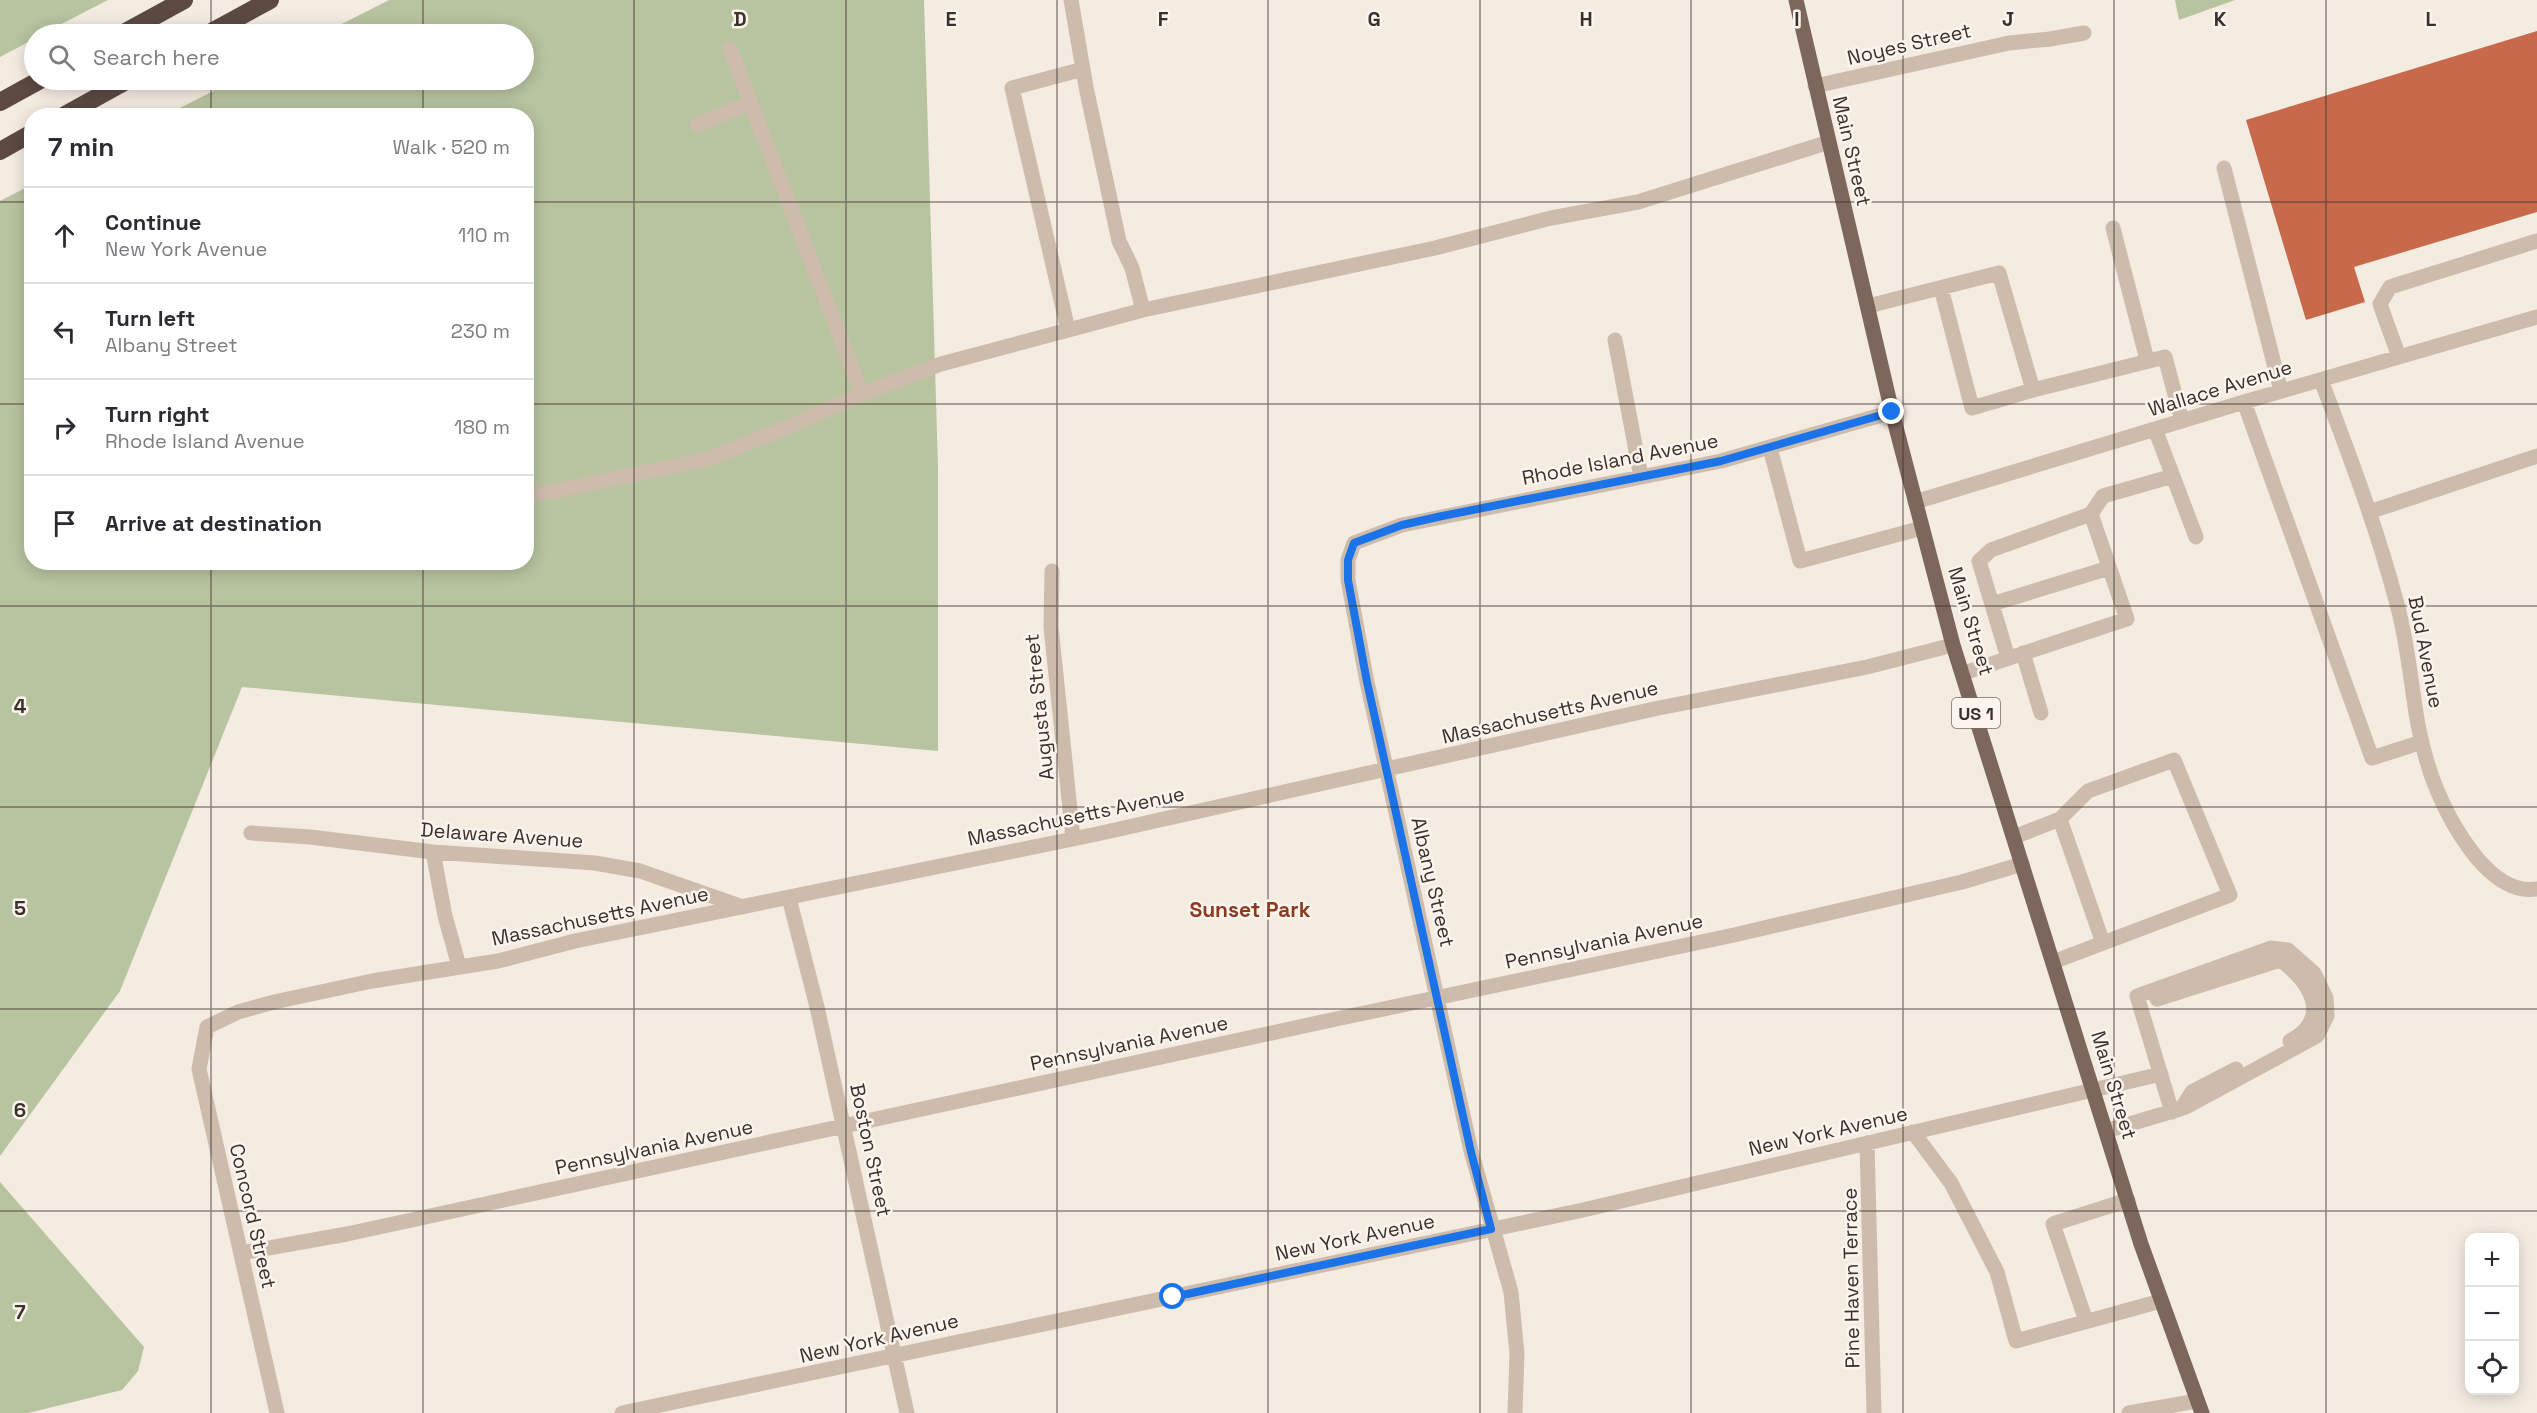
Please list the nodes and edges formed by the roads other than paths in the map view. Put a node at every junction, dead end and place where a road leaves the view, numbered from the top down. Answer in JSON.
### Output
{"nodes":[{"id":1,"x":184,"y":0,"type":"edge"},
{"id":2,"x":270,"y":0,"type":"edge"},
{"id":3,"x":1071,"y":0,"type":"edge"},
{"id":4,"x":1796,"y":0,"type":"edge"},
{"id":5,"x":140,"y":24,"type":"edge"},
{"id":6,"x":226,"y":24,"type":"edge"},
{"id":7,"x":2084,"y":33,"type":"dead end"},
{"id":8,"x":730,"y":49,"type":"dead end"},
{"id":9,"x":1083,"y":69,"type":"junction"},
{"id":10,"x":1815,"y":86,"type":"junction"},
{"id":11,"x":24,"y":89,"type":"edge"},
{"id":12,"x":110,"y":90,"type":"edge"},
{"id":13,"x":0,"y":102,"type":"edge"},
{"id":14,"x":750,"y":103,"type":"junction"},
{"id":15,"x":77,"y":108,"type":"edge"},
{"id":16,"x":697,"y":125,"type":"dead end"},
{"id":17,"x":24,"y":138,"type":"edge"},
{"id":18,"x":1829,"y":142,"type":"junction"},
{"id":19,"x":0,"y":151,"type":"edge"},
{"id":20,"x":2224,"y":168,"type":"dead end"},
{"id":21,"x":2113,"y":228,"type":"dead end"},
{"id":22,"x":2537,"y":241,"type":"edge"},
{"id":23,"x":1941,"y":288,"type":"junction"},
{"id":24,"x":1868,"y":306,"type":"junction"},
{"id":25,"x":1143,"y":310,"type":"junction"},
{"id":26,"x":2537,"y":317,"type":"edge"},
{"id":27,"x":1068,"y":330,"type":"junction"},
{"id":28,"x":1615,"y":340,"type":"dead end"},
{"id":29,"x":2399,"y":357,"type":"junction"},
{"id":30,"x":2147,"y":360,"type":"junction"},
{"id":31,"x":2321,"y":380,"type":"junction"},
{"id":32,"x":2033,"y":390,"type":"junction"},
{"id":33,"x":2281,"y":391,"type":"junction"},
{"id":34,"x":862,"y":394,"type":"junction"},
{"id":35,"x":2244,"y":402,"type":"junction"},
{"id":36,"x":1892,"y":412,"type":"junction"},
{"id":37,"x":2182,"y":421,"type":"junction"},
{"id":38,"x":2155,"y":429,"type":"junction"},
{"id":39,"x":1770,"y":448,"type":"junction"},
{"id":40,"x":2537,"y":456,"type":"edge"},
{"id":41,"x":2173,"y":476,"type":"junction"},
{"id":42,"x":1641,"y":477,"type":"junction"},
{"id":43,"x":534,"y":495,"type":"edge"},
{"id":44,"x":1915,"y":502,"type":"junction"},
{"id":45,"x":2369,"y":512,"type":"junction"},
{"id":46,"x":2091,"y":514,"type":"junction"},
{"id":47,"x":1922,"y":528,"type":"junction"},
{"id":48,"x":2196,"y":537,"type":"dead end"},
{"id":49,"x":1354,"y":543,"type":"joint"},
{"id":50,"x":2109,"y":568,"type":"junction"},
{"id":51,"x":1052,"y":571,"type":"dead end"},
{"id":52,"x":1992,"y":604,"type":"junction"},
{"id":53,"x":1953,"y":645,"type":"junction"},
{"id":54,"x":2023,"y":653,"type":"junction"},
{"id":55,"x":2008,"y":658,"type":"junction"},
{"id":56,"x":1964,"y":673,"type":"junction"},
{"id":57,"x":2041,"y":713,"type":"dead end"},
{"id":58,"x":2422,"y":742,"type":"junction"},
{"id":59,"x":1386,"y":770,"type":"junction"},
{"id":60,"x":2060,"y":819,"type":"junction"},
{"id":61,"x":251,"y":833,"type":"dead end"},
{"id":62,"x":2014,"y":837,"type":"junction"},
{"id":63,"x":1073,"y":838,"type":"junction"},
{"id":64,"x":433,"y":852,"type":"junction"},
{"id":65,"x":2022,"y":864,"type":"junction"},
{"id":66,"x":2537,"y":889,"type":"edge"},
{"id":67,"x":789,"y":898,"type":"junction"},
{"id":68,"x":743,"y":907,"type":"junction"},
{"id":69,"x":2103,"y":943,"type":"junction"},
{"id":70,"x":2053,"y":962,"type":"junction"},
{"id":71,"x":459,"y":966,"type":"junction"},
{"id":72,"x":1437,"y":999,"type":"junction"},
{"id":73,"x":207,"y":1027,"type":"joint"},
{"id":74,"x":2161,"y":1074,"type":"junction"},
{"id":75,"x":2094,"y":1091,"type":"junction"},
{"id":76,"x":2176,"y":1111,"type":"junction"},
{"id":77,"x":844,"y":1125,"type":"junction"},
{"id":78,"x":2106,"y":1131,"type":"junction"},
{"id":79,"x":1913,"y":1132,"type":"junction"},
{"id":80,"x":1867,"y":1143,"type":"junction"},
{"id":81,"x":2128,"y":1200,"type":"junction"},
{"id":82,"x":1491,"y":1229,"type":"junction"},
{"id":83,"x":242,"y":1253,"type":"junction"},
{"id":84,"x":2161,"y":1301,"type":"junction"},
{"id":85,"x":2086,"y":1321,"type":"junction"},
{"id":86,"x":894,"y":1357,"type":"junction"},
{"id":87,"x":2200,"y":1407,"type":"edge"},
{"id":88,"x":277,"y":1413,"type":"edge"},
{"id":89,"x":622,"y":1413,"type":"edge"},
{"id":90,"x":907,"y":1413,"type":"edge"},
{"id":91,"x":1515,"y":1413,"type":"edge"},
{"id":92,"x":1874,"y":1413,"type":"edge"},
{"id":93,"x":2128,"y":1413,"type":"edge"}],
"edges":[{"from":1,"to":5,"type":"highway"},
{"from":2,"to":6,"type":"highway"},
{"from":3,"to":9,"type":"street"},
{"from":4,"to":10,"type":"main road","name":"Main Street","number":"US 1"},
{"from":7,"to":10,"type":"street","name":"Noyes Street"},
{"from":8,"to":14,"type":"street"},
{"from":9,"to":25,"type":"street"},
{"from":9,"to":27,"type":"street"},
{"from":10,"to":18,"type":"main road","name":"Main Street","number":"US 1"},
{"from":11,"to":13,"type":"highway"},
{"from":12,"to":15,"type":"highway"},
{"from":14,"to":16,"type":"street"},
{"from":14,"to":34,"type":"street"},
{"from":17,"to":19,"type":"highway"},
{"from":18,"to":24,"type":"main road","name":"Main Street","number":"US 1"},
{"from":18,"to":25,"type":"street"},
{"from":20,"to":33,"type":"street"},
{"from":21,"to":30,"type":"street"},
{"from":22,"to":29,"type":"street"},
{"from":23,"to":24,"type":"street"},
{"from":23,"to":32,"type":"street"},
{"from":23,"to":32,"type":"street"},
{"from":24,"to":36,"type":"main road","name":"Main Street","number":"US 1"},
{"from":25,"to":27,"type":"street"},
{"from":26,"to":29,"type":"street","name":"Wallace Avenue"},
{"from":27,"to":34,"type":"street"},
{"from":28,"to":42,"type":"street"},
{"from":29,"to":31,"type":"street","name":"Wallace Avenue"},
{"from":30,"to":32,"type":"street"},
{"from":30,"to":37,"type":"street"},
{"from":31,"to":33,"type":"street","name":"Wallace Avenue"},
{"from":31,"to":45,"type":"street","name":"Bud Avenue"},
{"from":33,"to":35,"type":"street","name":"Wallace Avenue"},
{"from":34,"to":43,"type":"street"},
{"from":35,"to":37,"type":"street","name":"Wallace Avenue"},
{"from":35,"to":58,"type":"street"},
{"from":36,"to":39,"type":"street","name":"Rhode Island Avenue"},
{"from":36,"to":44,"type":"main road","name":"Main Street","number":"US 1"},
{"from":37,"to":38,"type":"street","name":"Wallace Avenue"},
{"from":38,"to":41,"type":"street"},
{"from":38,"to":44,"type":"street","name":"Wallace Avenue"},
{"from":39,"to":42,"type":"street","name":"Rhode Island Avenue"},
{"from":39,"to":47,"type":"street"},
{"from":40,"to":45,"type":"street"},
{"from":41,"to":46,"type":"street"},
{"from":41,"to":48,"type":"street"},
{"from":42,"to":49,"type":"street","name":"Rhode Island Avenue"},
{"from":44,"to":47,"type":"main road","name":"Main Street","number":"US 1"},
{"from":45,"to":58,"type":"street","name":"Bud Avenue"},
{"from":46,"to":50,"type":"street"},
{"from":46,"to":52,"type":"street"},
{"from":47,"to":53,"type":"main road","name":"Main Street","number":"US 1"},
{"from":49,"to":59,"type":"street","name":"Albany Street"},
{"from":50,"to":52,"type":"street"},
{"from":50,"to":54,"type":"street"},
{"from":51,"to":63,"type":"street","name":"Augusta Street"},
{"from":52,"to":55,"type":"street"},
{"from":53,"to":56,"type":"main road","name":"Main Street","number":"US 1"},
{"from":53,"to":59,"type":"street","name":"Massachusetts Avenue"},
{"from":54,"to":55,"type":"street"},
{"from":54,"to":57,"type":"street"},
{"from":55,"to":56,"type":"street"},
{"from":56,"to":62,"type":"main road","name":"Main Street","number":"US 1"},
{"from":58,"to":66,"type":"street","name":"Bud Avenue"},
{"from":59,"to":63,"type":"street","name":"Massachusetts Avenue"},
{"from":59,"to":72,"type":"street","name":"Albany Street"},
{"from":60,"to":62,"type":"street"},
{"from":60,"to":69,"type":"street"},
{"from":60,"to":69,"type":"street"},
{"from":61,"to":64,"type":"street","name":"Delaware Avenue"},
{"from":62,"to":65,"type":"main road","name":"Main Street","number":"US 1"},
{"from":63,"to":67,"type":"street","name":"Massachusetts Avenue"},
{"from":64,"to":68,"type":"street","name":"Delaware Avenue"},
{"from":64,"to":71,"type":"street"},
{"from":65,"to":70,"type":"main road","name":"Main Street","number":"US 1"},
{"from":65,"to":72,"type":"street","name":"Pennsylvania Avenue"},
{"from":67,"to":68,"type":"street","name":"Massachusetts Avenue"},
{"from":67,"to":77,"type":"street","name":"Boston Street"},
{"from":68,"to":71,"type":"street","name":"Massachusetts Avenue"},
{"from":69,"to":70,"type":"street"},
{"from":70,"to":75,"type":"main road","name":"Main Street","number":"US 1"},
{"from":71,"to":73,"type":"street","name":"Massachusetts Avenue"},
{"from":72,"to":77,"type":"street","name":"Pennsylvania Avenue"},
{"from":72,"to":82,"type":"street","name":"Albany Street"},
{"from":73,"to":83,"type":"street","name":"Concord Street"},
{"from":74,"to":75,"type":"street","name":"New York Avenue"},
{"from":74,"to":76,"type":"street"},
{"from":74,"to":76,"type":"street"},
{"from":75,"to":78,"type":"main road","name":"Main Street","number":"US 1"},
{"from":75,"to":79,"type":"street","name":"New York Avenue"},
{"from":76,"to":78,"type":"street"},
{"from":77,"to":83,"type":"street","name":"Pennsylvania Avenue"},
{"from":77,"to":86,"type":"street","name":"Boston Street"},
{"from":78,"to":81,"type":"main road","name":"Main Street","number":"US 1"},
{"from":79,"to":80,"type":"street","name":"New York Avenue"},
{"from":79,"to":85,"type":"street"},
{"from":80,"to":82,"type":"street","name":"New York Avenue"},
{"from":80,"to":92,"type":"street","name":"Pine Haven Terrace"},
{"from":81,"to":84,"type":"main road","name":"Main Street","number":"US 1"},
{"from":81,"to":85,"type":"street"},
{"from":82,"to":86,"type":"street","name":"New York Avenue"},
{"from":82,"to":91,"type":"street","name":"Albany Street"},
{"from":83,"to":88,"type":"street","name":"Concord Street"},
{"from":84,"to":85,"type":"street"},
{"from":84,"to":87,"type":"main road","name":"Main Street","number":"US 1"},
{"from":86,"to":89,"type":"street","name":"New York Avenue"},
{"from":86,"to":90,"type":"street","name":"Boston Street"},
{"from":87,"to":93,"type":"street"}]}
